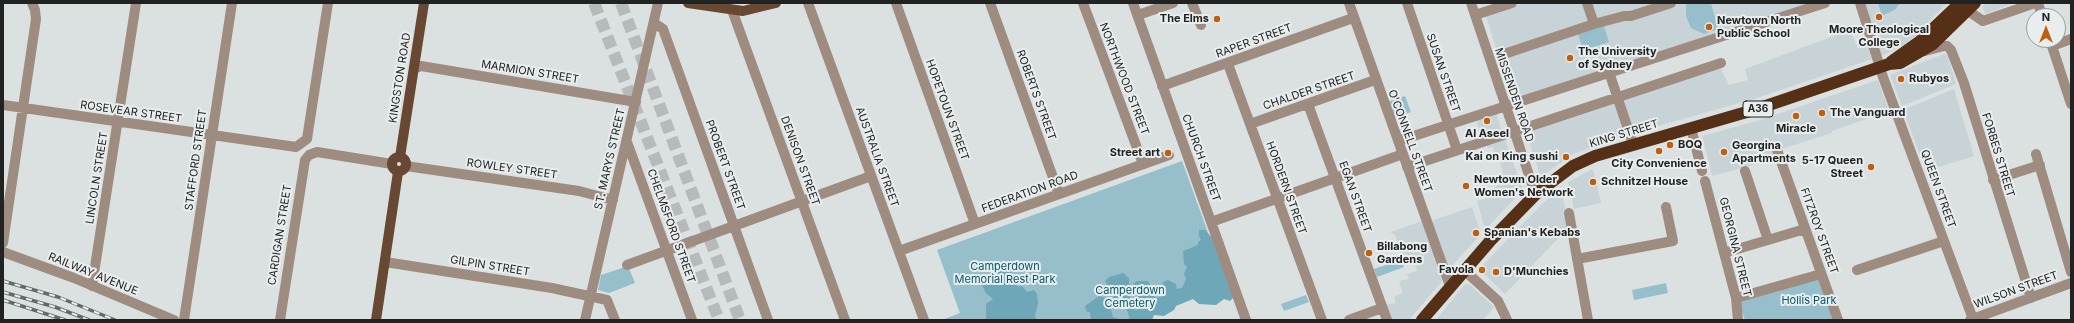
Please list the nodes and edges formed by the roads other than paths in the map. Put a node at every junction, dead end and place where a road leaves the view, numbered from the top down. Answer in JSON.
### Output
{"nodes":[{"id":1,"x":32,"y":3,"type":"edge"},
{"id":2,"x":136,"y":3,"type":"edge"},
{"id":3,"x":232,"y":3,"type":"edge"},
{"id":4,"x":328,"y":3,"type":"edge"},
{"id":5,"x":424,"y":3,"type":"edge"},
{"id":6,"x":658,"y":3,"type":"edge"},
{"id":7,"x":688,"y":3,"type":"edge"},
{"id":8,"x":717,"y":3,"type":"edge"},
{"id":9,"x":756,"y":3,"type":"edge"},
{"id":10,"x":776,"y":3,"type":"edge"},
{"id":11,"x":808,"y":3,"type":"edge"},
{"id":12,"x":896,"y":3,"type":"edge"},
{"id":13,"x":990,"y":3,"type":"edge"},
{"id":14,"x":1083,"y":3,"type":"edge"},
{"id":15,"x":1134,"y":3,"type":"edge"},
{"id":16,"x":1173,"y":3,"type":"edge"},
{"id":17,"x":1192,"y":3,"type":"edge"},
{"id":18,"x":1349,"y":3,"type":"edge"},
{"id":19,"x":1407,"y":3,"type":"edge"},
{"id":20,"x":1471,"y":3,"type":"edge"},
{"id":21,"x":1512,"y":3,"type":"edge"},
{"id":22,"x":1587,"y":3,"type":"edge"},
{"id":23,"x":1671,"y":3,"type":"edge"},
{"id":24,"x":1825,"y":3,"type":"edge"},
{"id":25,"x":1860,"y":3,"type":"edge"},
{"id":26,"x":2036,"y":3,"type":"edge"},
{"id":27,"x":1965,"y":5,"type":"edge"},
{"id":28,"x":731,"y":6,"type":"edge"},
{"id":29,"x":1138,"y":15,"type":"junction"},
{"id":30,"x":1475,"y":16,"type":"junction"},
{"id":31,"x":1353,"y":18,"type":"junction"},
{"id":32,"x":654,"y":23,"type":"junction"},
{"id":33,"x":1594,"y":24,"type":"junction"},
{"id":34,"x":1201,"y":25,"type":"dead end"},
{"id":35,"x":2053,"y":48,"type":"edge"},
{"id":36,"x":1921,"y":52,"type":"junction"},
{"id":37,"x":1500,"y":55,"type":"dead end"},
{"id":38,"x":1228,"y":64,"type":"junction"},
{"id":39,"x":1721,"y":64,"type":"dead end"},
{"id":40,"x":417,"y":65,"type":"junction"},
{"id":41,"x":1885,"y":66,"type":"junction"},
{"id":42,"x":1609,"y":72,"type":"junction"},
{"id":43,"x":1375,"y":80,"type":"junction"},
{"id":44,"x":1162,"y":86,"type":"junction"},
{"id":45,"x":1618,"y":97,"type":"junction"},
{"id":46,"x":636,"y":102,"type":"junction"},
{"id":47,"x":1308,"y":104,"type":"junction"},
{"id":48,"x":2071,"y":104,"type":"edge"},
{"id":49,"x":3,"y":105,"type":"edge"},
{"id":50,"x":1505,"y":105,"type":"junction"},
{"id":51,"x":23,"y":108,"type":"junction"},
{"id":52,"x":118,"y":122,"type":"junction"},
{"id":53,"x":1250,"y":124,"type":"junction"},
{"id":54,"x":1448,"y":124,"type":"junction"},
{"id":55,"x":1691,"y":128,"type":"junction"},
{"id":56,"x":1514,"y":131,"type":"junction"},
{"id":57,"x":212,"y":136,"type":"junction"},
{"id":58,"x":626,"y":141,"type":"junction"},
{"id":59,"x":1398,"y":141,"type":"junction"},
{"id":60,"x":1633,"y":144,"type":"junction"},
{"id":61,"x":1457,"y":150,"type":"junction"},
{"id":62,"x":1777,"y":150,"type":"dead end"},
{"id":63,"x":1403,"y":154,"type":"junction"},
{"id":64,"x":2036,"y":154,"type":"dead end"},
{"id":65,"x":310,"y":155,"type":"joint"},
{"id":66,"x":1169,"y":155,"type":"dead end"},
{"id":67,"x":1144,"y":164,"type":"junction"},
{"id":68,"x":2040,"y":166,"type":"junction"},
{"id":69,"x":399,"y":167,"type":"junction"},
{"id":70,"x":1407,"y":167,"type":"junction"},
{"id":71,"x":1702,"y":171,"type":"dead end"},
{"id":72,"x":1745,"y":171,"type":"dead end"},
{"id":73,"x":871,"y":176,"type":"junction"},
{"id":74,"x":1336,"y":178,"type":"junction"},
{"id":75,"x":1993,"y":180,"type":"junction"},
{"id":76,"x":1706,"y":181,"type":"dead end"},
{"id":77,"x":1537,"y":193,"type":"junction"},
{"id":78,"x":1059,"y":194,"type":"junction"},
{"id":79,"x":1278,"y":199,"type":"junction"},
{"id":80,"x":613,"y":200,"type":"junction"},
{"id":81,"x":802,"y":201,"type":"junction"},
{"id":82,"x":1666,"y":207,"type":"dead end"},
{"id":83,"x":1569,"y":213,"type":"dead end"},
{"id":84,"x":1211,"y":222,"type":"junction"},
{"id":85,"x":975,"y":224,"type":"junction"},
{"id":86,"x":734,"y":226,"type":"junction"},
{"id":87,"x":1805,"y":229,"type":"junction"},
{"id":88,"x":1768,"y":240,"type":"junction"},
{"id":89,"x":1944,"y":241,"type":"junction"},
{"id":90,"x":3,"y":243,"type":"edge"},
{"id":91,"x":667,"y":250,"type":"junction"},
{"id":92,"x":899,"y":251,"type":"junction"},
{"id":93,"x":3,"y":252,"type":"edge"},
{"id":94,"x":1724,"y":254,"type":"junction"},
{"id":95,"x":1577,"y":259,"type":"junction"},
{"id":96,"x":385,"y":262,"type":"junction"},
{"id":97,"x":627,"y":265,"type":"dead end"},
{"id":98,"x":1464,"y":270,"type":"junction"},
{"id":99,"x":1857,"y":270,"type":"dead end"},
{"id":100,"x":2071,"y":272,"type":"edge"},
{"id":101,"x":1821,"y":274,"type":"junction"},
{"id":102,"x":2071,"y":283,"type":"edge"},
{"id":103,"x":92,"y":286,"type":"junction"},
{"id":104,"x":1450,"y":286,"type":"junction"},
{"id":105,"x":591,"y":296,"type":"junction"},
{"id":106,"x":1736,"y":298,"type":"junction"},
{"id":107,"x":2031,"y":298,"type":"junction"},
{"id":108,"x":1382,"y":308,"type":"junction"},
{"id":109,"x":1995,"y":316,"type":"edge"},
{"id":110,"x":1971,"y":319,"type":"edge"},
{"id":111,"x":174,"y":320,"type":"edge"},
{"id":112,"x":184,"y":320,"type":"edge"},
{"id":113,"x":280,"y":320,"type":"edge"},
{"id":114,"x":376,"y":320,"type":"edge"},
{"id":115,"x":585,"y":320,"type":"edge"},
{"id":116,"x":614,"y":320,"type":"edge"},
{"id":117,"x":692,"y":320,"type":"edge"},
{"id":118,"x":768,"y":320,"type":"edge"},
{"id":119,"x":845,"y":320,"type":"edge"},
{"id":120,"x":924,"y":320,"type":"edge"},
{"id":121,"x":1246,"y":320,"type":"edge"},
{"id":122,"x":1322,"y":320,"type":"edge"},
{"id":123,"x":1349,"y":320,"type":"edge"},
{"id":124,"x":1387,"y":320,"type":"edge"},
{"id":125,"x":1422,"y":320,"type":"edge"},
{"id":126,"x":1507,"y":320,"type":"edge"},
{"id":127,"x":1588,"y":320,"type":"edge"},
{"id":128,"x":1738,"y":320,"type":"edge"},
{"id":129,"x":1838,"y":320,"type":"edge"}],
"edges":[{"from":1,"to":51,"type":"street"},
{"from":2,"to":52,"type":"street","name":"LINCOLN STREET"},
{"from":3,"to":57,"type":"street","name":"STAFFORD STREET"},
{"from":4,"to":57,"type":"street","name":"ROSEVEAR STREET"},
{"from":5,"to":40,"type":"main road","name":"KINGSTON ROAD"},
{"from":6,"to":32,"type":"street","name":"ST. MARYS STREET"},
{"from":7,"to":28,"type":"main road"},
{"from":8,"to":28,"type":"main road"},
{"from":9,"to":28,"type":"main road"},
{"from":10,"to":28,"type":"main road"},
{"from":11,"to":73,"type":"street","name":"AUSTRALIA STREET"},
{"from":12,"to":85,"type":"street","name":"HOPETOUN STREET"},
{"from":13,"to":78,"type":"street","name":"ROBERTS STREET"},
{"from":14,"to":67,"type":"street","name":"NORTHWOOD STREET"},
{"from":15,"to":29,"type":"street","name":"CHURCH STREET"},
{"from":16,"to":29,"type":"street"},
{"from":17,"to":34,"type":"street"},
{"from":18,"to":31,"type":"street","name":"O'CONNELL STREET"},
{"from":19,"to":54,"type":"street","name":"SUSAN STREET"},
{"from":20,"to":30,"type":"street","name":"MISSENDEN ROAD"},
{"from":21,"to":30,"type":"street"},
{"from":22,"to":33,"type":"street"},
{"from":23,"to":33,"type":"street"},
{"from":24,"to":42,"type":"street"},
{"from":25,"to":41,"type":"street","name":"QUEEN STREET"},
{"from":26,"to":27,"type":"street"},
{"from":27,"to":36,"type":"highway","name":"KING STREET","number":"A36"},
{"from":27,"to":41,"type":"highway","name":"KING STREET","number":"A36"},
{"from":28,"to":81,"type":"street","name":"DENISON STREET"},
{"from":29,"to":44,"type":"street","name":"CHURCH STREET"},
{"from":30,"to":50,"type":"street","name":"MISSENDEN ROAD"},
{"from":31,"to":38,"type":"street","name":"RAPER STREET"},
{"from":31,"to":43,"type":"street","name":"O'CONNELL STREET"},
{"from":32,"to":46,"type":"street","name":"ST. MARYS STREET"},
{"from":32,"to":86,"type":"street","name":"PROBERT STREET"},
{"from":33,"to":37,"type":"street"},
{"from":35,"to":48,"type":"street"},
{"from":36,"to":41,"type":"highway","name":"KING STREET","number":"A36"},
{"from":36,"to":75,"type":"street","name":"FORBES STREET"},
{"from":38,"to":44,"type":"street","name":"RAPER STREET"},
{"from":38,"to":53,"type":"street","name":"HORDERN STREET"},
{"from":39,"to":45,"type":"street"},
{"from":40,"to":46,"type":"street","name":"MARMION STREET"},
{"from":40,"to":69,"type":"main road","name":"KINGSTON ROAD"},
{"from":41,"to":55,"type":"highway","name":"KING STREET","number":"A36"},
{"from":41,"to":89,"type":"street","name":"QUEEN STREET"},
{"from":42,"to":45,"type":"street"},
{"from":42,"to":50,"type":"street"},
{"from":43,"to":47,"type":"street","name":"CHALDER STREET"},
{"from":43,"to":59,"type":"street","name":"O'CONNELL STREET"},
{"from":44,"to":84,"type":"street","name":"CHURCH STREET"},
{"from":45,"to":56,"type":"street"},
{"from":45,"to":60,"type":"street"},
{"from":46,"to":58,"type":"street","name":"ST. MARYS STREET"},
{"from":47,"to":53,"type":"street","name":"CHALDER STREET"},
{"from":47,"to":74,"type":"street","name":"EGAN STREET"},
{"from":49,"to":51,"type":"street","name":"ROSEVEAR STREET"},
{"from":50,"to":54,"type":"street"},
{"from":50,"to":56,"type":"street","name":"MISSENDEN ROAD"},
{"from":51,"to":52,"type":"street","name":"ROSEVEAR STREET"},
{"from":51,"to":90,"type":"street"},
{"from":52,"to":57,"type":"street","name":"ROSEVEAR STREET"},
{"from":52,"to":103,"type":"street","name":"LINCOLN STREET"},
{"from":53,"to":79,"type":"street","name":"HORDERN STREET"},
{"from":54,"to":59,"type":"street"},
{"from":54,"to":61,"type":"street","name":"SUSAN STREET"},
{"from":55,"to":60,"type":"highway","name":"KING STREET","number":"A36"},
{"from":55,"to":71,"type":"street"},
{"from":56,"to":61,"type":"street"},
{"from":56,"to":77,"type":"street","name":"MISSENDEN ROAD"},
{"from":57,"to":112,"type":"street","name":"STAFFORD STREET"},
{"from":58,"to":80,"type":"street","name":"ST. MARYS STREET"},
{"from":58,"to":91,"type":"street","name":"CHELMSFORD STREET"},
{"from":59,"to":63,"type":"street","name":"O'CONNELL STREET"},
{"from":60,"to":77,"type":"highway","name":"KING STREET","number":"A36"},
{"from":61,"to":70,"type":"street"},
{"from":62,"to":87,"type":"street","name":"FITZROY STREET"},
{"from":63,"to":70,"type":"street","name":"O'CONNELL STREET"},
{"from":63,"to":74,"type":"street"},
{"from":64,"to":68,"type":"street"},
{"from":65,"to":69,"type":"street","name":"ROWLEY STREET"},
{"from":65,"to":113,"type":"street","name":"CARDIGAN STREET"},
{"from":66,"to":67,"type":"street","name":"FEDERATION ROAD"},
{"from":67,"to":78,"type":"street","name":"FEDERATION ROAD"},
{"from":68,"to":75,"type":"street"},
{"from":68,"to":100,"type":"street"},
{"from":69,"to":80,"type":"street","name":"ROWLEY STREET"},
{"from":69,"to":96,"type":"main road"},
{"from":70,"to":104,"type":"street","name":"O'CONNELL STREET"},
{"from":72,"to":88,"type":"street"},
{"from":73,"to":81,"type":"street"},
{"from":73,"to":92,"type":"street","name":"AUSTRALIA STREET"},
{"from":74,"to":79,"type":"street"},
{"from":74,"to":108,"type":"street","name":"EGAN STREET"},
{"from":75,"to":107,"type":"street","name":"FORBES STREET"},
{"from":76,"to":94,"type":"street","name":"GEORGINA STREET"},
{"from":77,"to":98,"type":"highway","name":"KING STREET","number":"A36"},
{"from":78,"to":85,"type":"street","name":"FEDERATION ROAD"},
{"from":79,"to":84,"type":"street"},
{"from":79,"to":122,"type":"street","name":"HORDERN STREET"},
{"from":80,"to":105,"type":"street","name":"ST. MARYS STREET"},
{"from":81,"to":86,"type":"street"},
{"from":81,"to":119,"type":"street","name":"DENISON STREET"},
{"from":82,"to":95,"type":"street"},
{"from":83,"to":95,"type":"street"},
{"from":84,"to":121,"type":"street","name":"CHURCH STREET"},
{"from":85,"to":92,"type":"street","name":"FEDERATION ROAD"},
{"from":86,"to":91,"type":"street"},
{"from":86,"to":118,"type":"street","name":"PROBERT STREET"},
{"from":87,"to":88,"type":"street"},
{"from":87,"to":101,"type":"street","name":"FITZROY STREET"},
{"from":88,"to":94,"type":"street"},
{"from":89,"to":99,"type":"street"},
{"from":89,"to":110,"type":"street","name":"QUEEN STREET"},
{"from":91,"to":97,"type":"street"},
{"from":91,"to":117,"type":"street","name":"CHELMSFORD STREET"},
{"from":92,"to":120,"type":"street","name":"AUSTRALIA STREET"},
{"from":93,"to":103,"type":"street","name":"RAILWAY AVENUE"},
{"from":94,"to":106,"type":"street","name":"GEORGINA STREET"},
{"from":95,"to":127,"type":"street"},
{"from":96,"to":105,"type":"street","name":"GILPIN STREET"},
{"from":96,"to":114,"type":"main road"},
{"from":98,"to":104,"type":"highway","name":"KING STREET","number":"A36"},
{"from":98,"to":126,"type":"street"},
{"from":101,"to":106,"type":"street"},
{"from":101,"to":129,"type":"street","name":"FITZROY STREET"},
{"from":102,"to":107,"type":"street","name":"WILSON STREET"},
{"from":103,"to":111,"type":"street","name":"RAILWAY AVENUE"},
{"from":104,"to":125,"type":"highway","name":"KING STREET","number":"A36"},
{"from":105,"to":115,"type":"street","name":"ST. MARYS STREET"},
{"from":105,"to":116,"type":"street","name":"GILPIN STREET"},
{"from":106,"to":128,"type":"street","name":"GEORGINA STREET"},
{"from":107,"to":109,"type":"street","name":"WILSON STREET"},
{"from":108,"to":123,"type":"street"},
{"from":108,"to":124,"type":"street","name":"EGAN STREET"},
{"from":109,"to":110,"type":"street","name":"WILSON STREET"}]}
